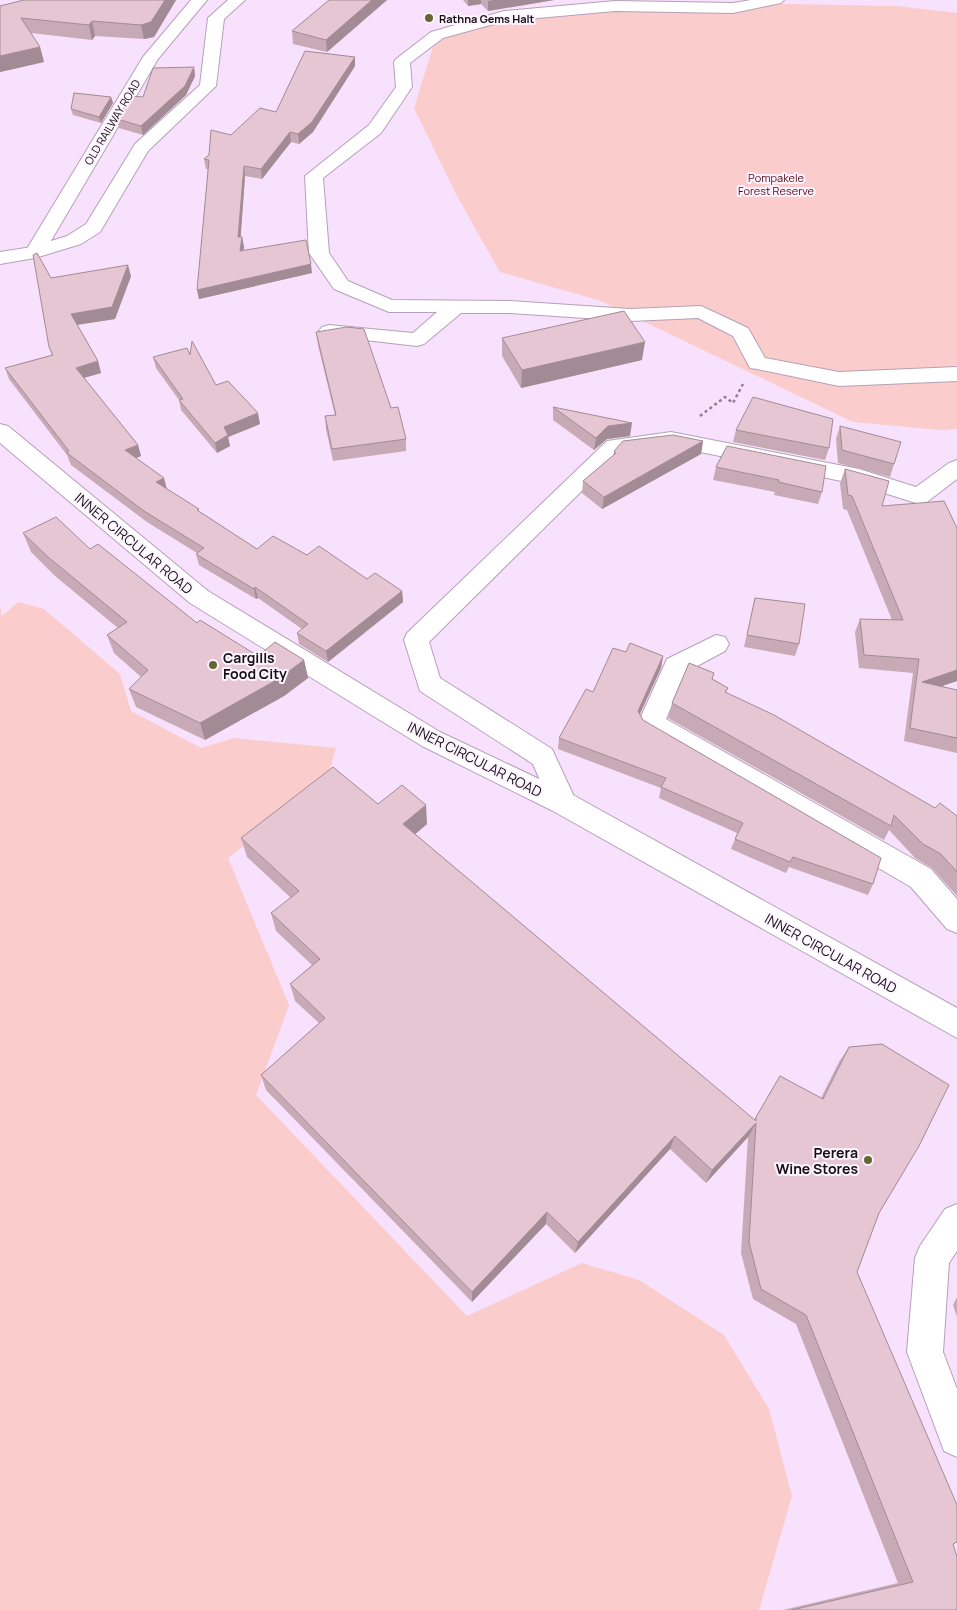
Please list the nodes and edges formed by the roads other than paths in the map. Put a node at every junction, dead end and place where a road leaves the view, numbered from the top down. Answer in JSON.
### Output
{"nodes":[{"id":1,"x":199,"y":0,"type":"edge"},
{"id":2,"x":237,"y":0,"type":"edge"},
{"id":3,"x":776,"y":0,"type":"edge"},
{"id":4,"x":35,"y":252,"type":"junction"},
{"id":5,"x":0,"y":258,"type":"edge"},
{"id":6,"x":457,"y":306,"type":"junction"},
{"id":7,"x":328,"y":331,"type":"edge"},
{"id":8,"x":957,"y":374,"type":"edge"},
{"id":9,"x":0,"y":431,"type":"edge"},
{"id":10,"x":957,"y":468,"type":"edge"},
{"id":11,"x":716,"y":644,"type":"dead end"},
{"id":12,"x":562,"y":803,"type":"junction"},
{"id":13,"x":957,"y":920,"type":"edge"},
{"id":14,"x":957,"y":1024,"type":"edge"},
{"id":15,"x":957,"y":1221,"type":"edge"},
{"id":16,"x":957,"y":1438,"type":"edge"}],
"edges":[{"from":1,"to":4,"type":"street","name":"OLD RAILWAY ROAD"},
{"from":2,"to":4,"type":"street"},
{"from":3,"to":6,"type":"street"},
{"from":4,"to":5,"type":"street"},
{"from":6,"to":7,"type":"street"},
{"from":6,"to":8,"type":"street"},
{"from":9,"to":12,"type":"street","name":"INNER CIRCULAR ROAD"},
{"from":10,"to":12,"type":"street"},
{"from":11,"to":13,"type":"street"},
{"from":12,"to":14,"type":"street","name":"INNER CIRCULAR ROAD"},
{"from":15,"to":16,"type":"street"}]}
